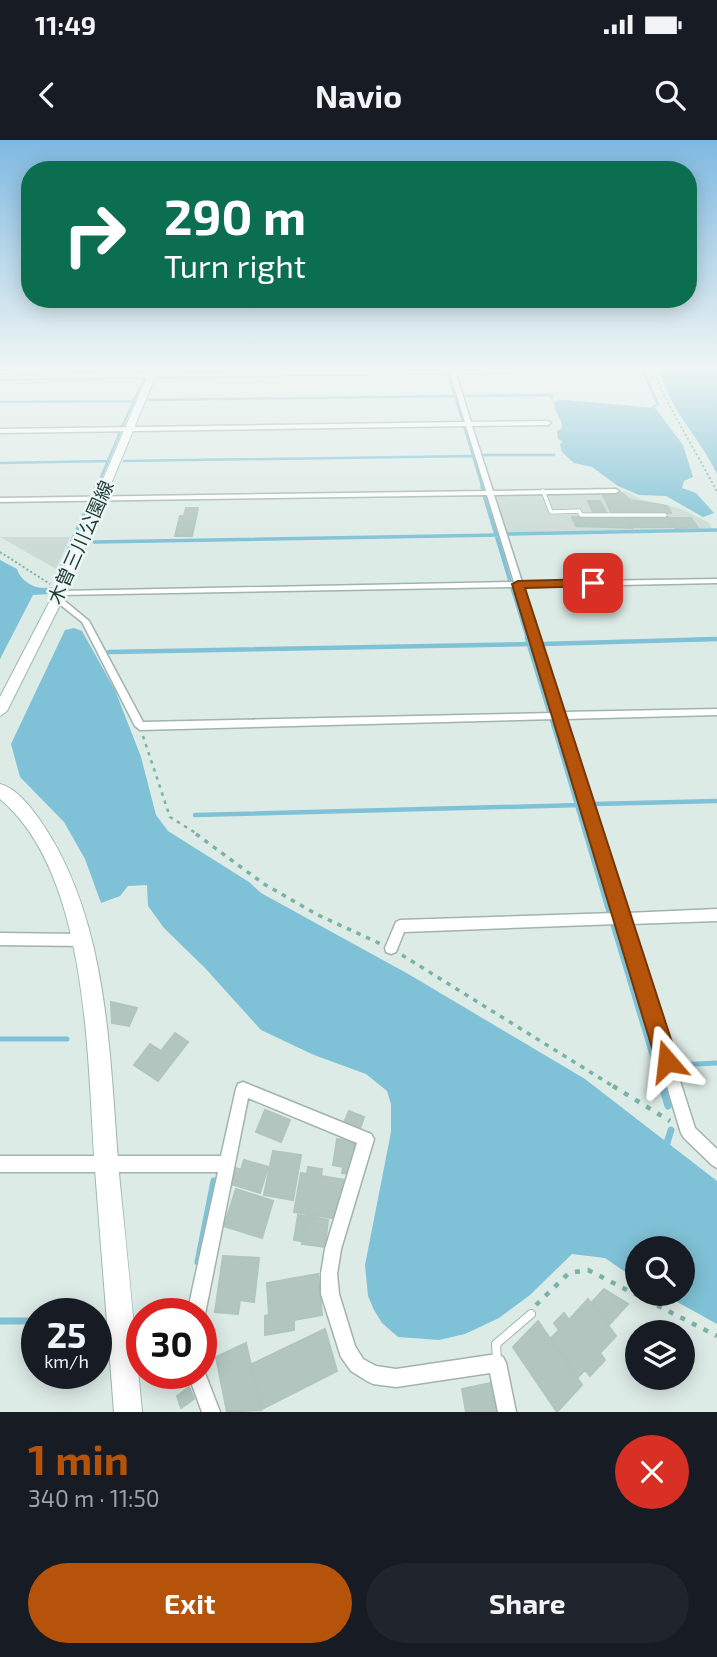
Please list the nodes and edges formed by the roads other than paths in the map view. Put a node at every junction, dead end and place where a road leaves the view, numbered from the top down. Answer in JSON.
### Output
{"nodes":[{"id":1,"x":83,"y":429,"type":"edge"},
{"id":2,"x":130,"y":429,"type":"edge"},
{"id":3,"x":470,"y":429,"type":"edge"},
{"id":4,"x":0,"y":430,"type":"edge"},
{"id":5,"x":543,"y":491,"type":"junction"},
{"id":6,"x":616,"y":491,"type":"dead end"},
{"id":7,"x":489,"y":492,"type":"junction"},
{"id":8,"x":100,"y":498,"type":"junction"},
{"id":9,"x":0,"y":500,"type":"edge"},
{"id":10,"x":665,"y":515,"type":"dead end"},
{"id":11,"x":717,"y":581,"type":"edge"},
{"id":12,"x":518,"y":584,"type":"junction"},
{"id":13,"x":60,"y":592,"type":"junction"},
{"id":14,"x":0,"y":711,"type":"edge"},
{"id":15,"x":717,"y":712,"type":"edge"},
{"id":16,"x":559,"y":716,"type":"junction"},
{"id":17,"x":0,"y":790,"type":"edge"},
{"id":18,"x":717,"y":915,"type":"edge"},
{"id":19,"x":623,"y":918,"type":"junction"},
{"id":20,"x":0,"y":939,"type":"edge"},
{"id":21,"x":83,"y":940,"type":"junction"},
{"id":22,"x":391,"y":948,"type":"dead end"},
{"id":23,"x":717,"y":1160,"type":"edge"},
{"id":24,"x":0,"y":1164,"type":"edge"},
{"id":25,"x":227,"y":1164,"type":"junction"},
{"id":26,"x":106,"y":1165,"type":"junction"},
{"id":27,"x":199,"y":1298,"type":"edge"},
{"id":28,"x":531,"y":1314,"type":"road end"},
{"id":29,"x":498,"y":1363,"type":"junction"},
{"id":30,"x":203,"y":1389,"type":"edge"},
{"id":31,"x":128,"y":1412,"type":"edge"},
{"id":32,"x":211,"y":1412,"type":"edge"},
{"id":33,"x":507,"y":1412,"type":"edge"}],
"edges":[{"from":1,"to":4,"type":"street"},
{"from":2,"to":8,"type":"main road","name":"木曽三川公園線"},
{"from":3,"to":7,"type":"street"},
{"from":5,"to":6,"type":"street"},
{"from":5,"to":7,"type":"street"},
{"from":5,"to":10,"type":"lane"},
{"from":7,"to":8,"type":"street"},
{"from":7,"to":12,"type":"street"},
{"from":8,"to":9,"type":"street"},
{"from":8,"to":13,"type":"main road","name":"木曽三川公園線"},
{"from":11,"to":12,"type":"street"},
{"from":12,"to":13,"type":"street"},
{"from":12,"to":16,"type":"street"},
{"from":13,"to":14,"type":"main road","name":"木曽三川公園線"},
{"from":13,"to":16,"type":"street"},
{"from":15,"to":16,"type":"street"},
{"from":16,"to":19,"type":"street"},
{"from":17,"to":21,"type":"main road"},
{"from":18,"to":19,"type":"street"},
{"from":19,"to":22,"type":"street"},
{"from":19,"to":23,"type":"street"},
{"from":20,"to":21,"type":"street"},
{"from":21,"to":26,"type":"main road"},
{"from":24,"to":26,"type":"street"},
{"from":25,"to":26,"type":"street"},
{"from":25,"to":27,"type":"street"},
{"from":25,"to":29,"type":"street"},
{"from":26,"to":31,"type":"main road"},
{"from":28,"to":29,"type":"lane"},
{"from":29,"to":33,"type":"street"},
{"from":30,"to":32,"type":"street"}]}
